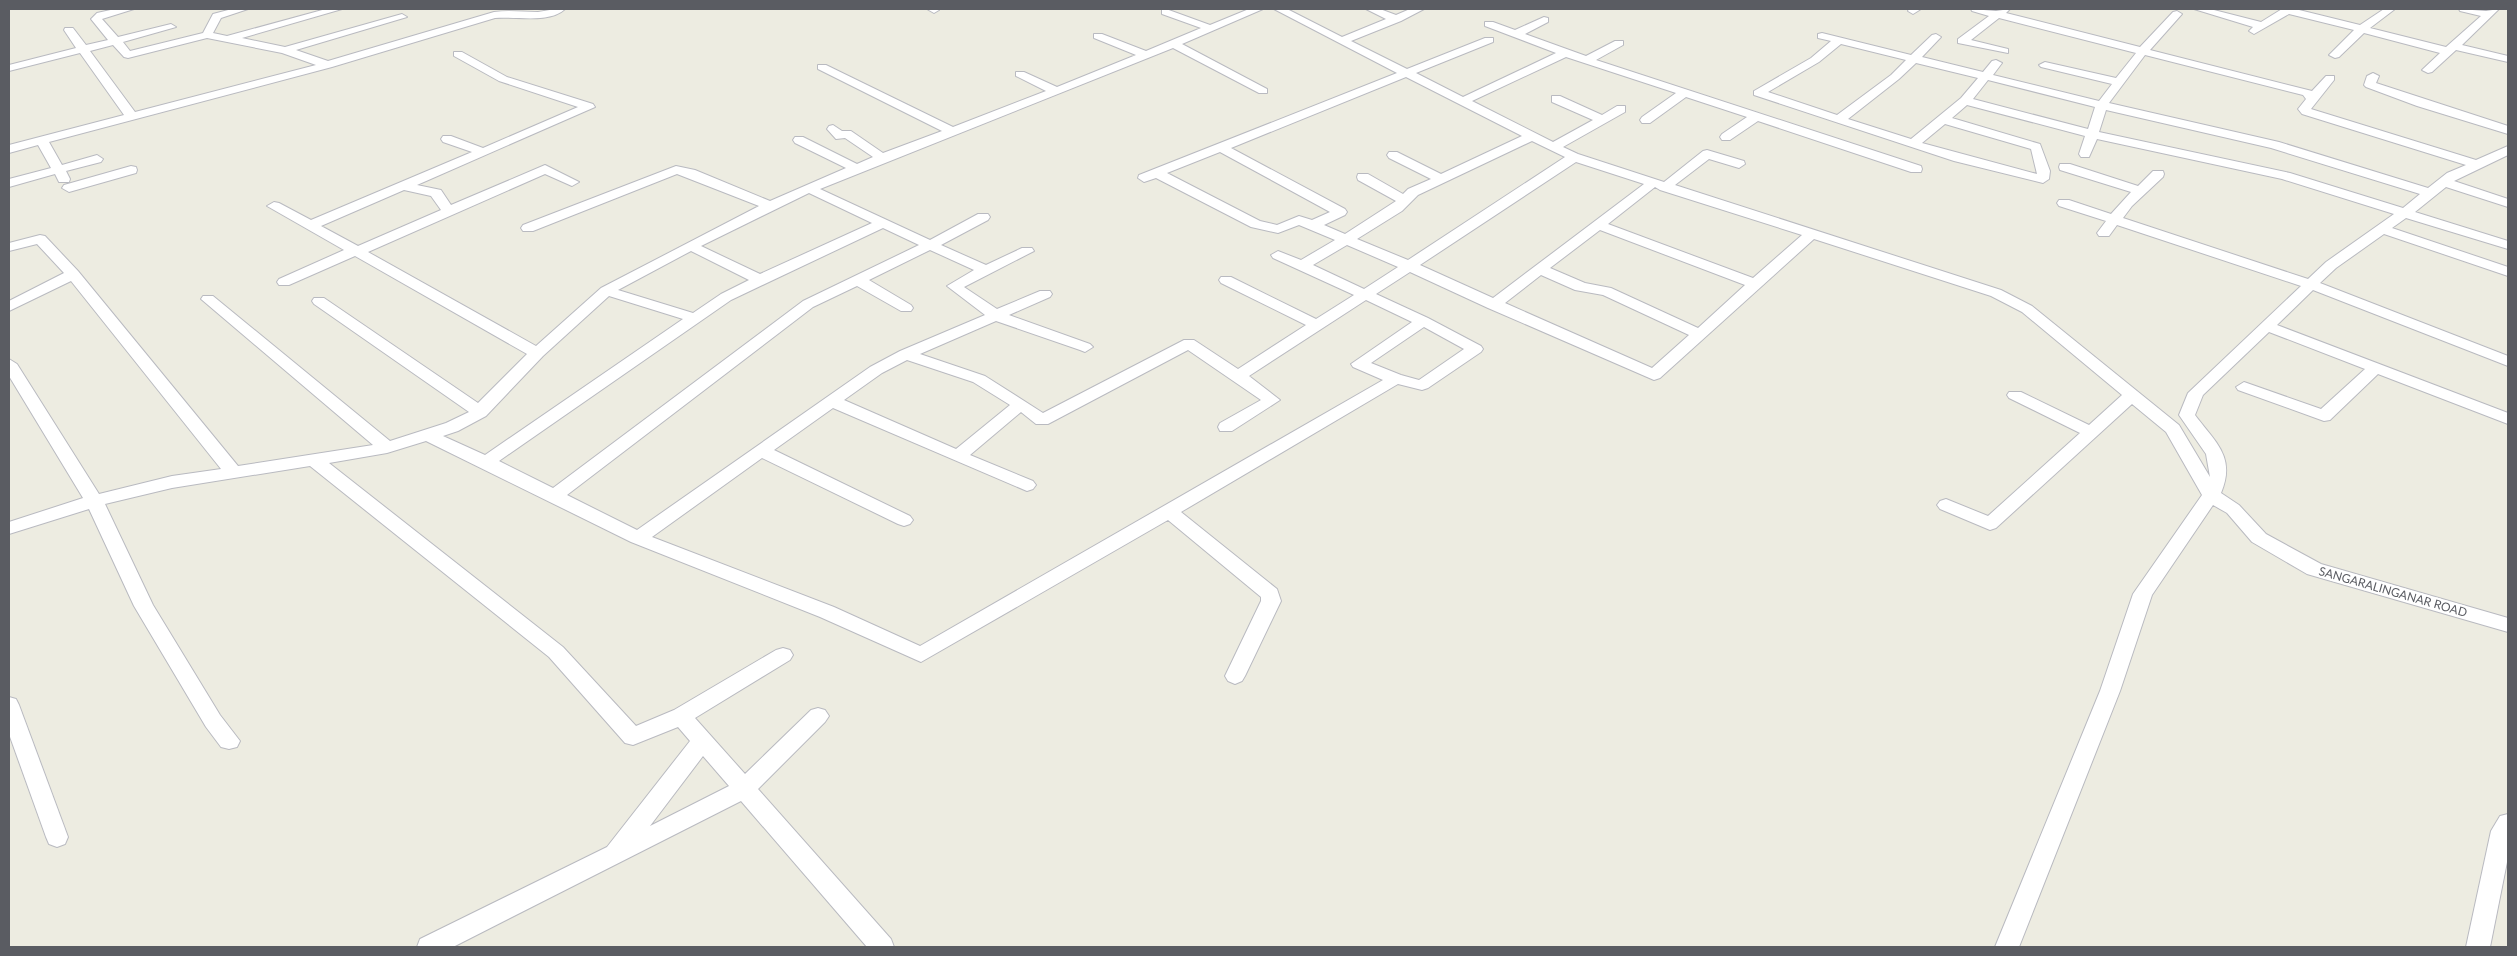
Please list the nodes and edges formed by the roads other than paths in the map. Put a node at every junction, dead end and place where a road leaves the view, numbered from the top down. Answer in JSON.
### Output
{"nodes":[{"id":1,"x":129,"y":9,"type":"edge"},
{"id":2,"x":243,"y":9,"type":"edge"},
{"id":3,"x":337,"y":9,"type":"edge"},
{"id":4,"x":388,"y":9,"type":"edge"},
{"id":5,"x":482,"y":9,"type":"edge"},
{"id":6,"x":560,"y":9,"type":"edge"},
{"id":7,"x":1258,"y":9,"type":"edge"},
{"id":8,"x":1279,"y":9,"type":"edge"},
{"id":9,"x":1371,"y":9,"type":"edge"},
{"id":10,"x":1419,"y":9,"type":"edge"},
{"id":11,"x":1976,"y":9,"type":"edge"},
{"id":12,"x":2199,"y":9,"type":"edge"},
{"id":13,"x":2286,"y":9,"type":"edge"},
{"id":14,"x":2390,"y":9,"type":"edge"},
{"id":15,"x":2464,"y":9,"type":"edge"},
{"id":16,"x":1166,"y":12,"type":"dead end"},
{"id":17,"x":2002,"y":12,"type":"edge"},
{"id":18,"x":2491,"y":12,"type":"edge"},
{"id":19,"x":2177,"y":14,"type":"dead end"},
{"id":20,"x":494,"y":15,"type":"junction"},
{"id":21,"x":1397,"y":19,"type":"junction"},
{"id":22,"x":1544,"y":20,"type":"dead end"},
{"id":23,"x":410,"y":21,"type":"junction"},
{"id":24,"x":1489,"y":24,"type":"dead end"},
{"id":25,"x":171,"y":27,"type":"dead end"},
{"id":26,"x":1210,"y":28,"type":"junction"},
{"id":27,"x":2362,"y":29,"type":"junction"},
{"id":28,"x":69,"y":30,"type":"dead end"},
{"id":29,"x":431,"y":34,"type":"junction"},
{"id":30,"x":1516,"y":34,"type":"junction"},
{"id":31,"x":207,"y":35,"type":"junction"},
{"id":32,"x":1098,"y":36,"type":"dead end"},
{"id":33,"x":1822,"y":36,"type":"dead end"},
{"id":34,"x":1936,"y":37,"type":"dead end"},
{"id":35,"x":228,"y":39,"type":"junction"},
{"id":36,"x":1489,"y":40,"type":"dead end"},
{"id":37,"x":1839,"y":40,"type":"junction"},
{"id":38,"x":116,"y":41,"type":"junction"},
{"id":39,"x":1341,"y":41,"type":"junction"},
{"id":40,"x":1172,"y":43,"type":"junction"},
{"id":41,"x":1619,"y":43,"type":"dead end"},
{"id":42,"x":2450,"y":48,"type":"junction"},
{"id":43,"x":82,"y":49,"type":"junction"},
{"id":44,"x":285,"y":50,"type":"junction"},
{"id":45,"x":2004,"y":51,"type":"dead end"},
{"id":46,"x":2142,"y":52,"type":"junction"},
{"id":47,"x":1564,"y":53,"type":"junction"},
{"id":48,"x":458,"y":54,"type":"dead end"},
{"id":49,"x":1144,"y":54,"type":"junction"},
{"id":50,"x":2335,"y":54,"type":"dead end"},
{"id":51,"x":2489,"y":55,"type":"junction"},
{"id":52,"x":1914,"y":59,"type":"junction"},
{"id":53,"x":2508,"y":59,"type":"edge"},
{"id":54,"x":1587,"y":60,"type":"junction"},
{"id":55,"x":1996,"y":63,"type":"dead end"},
{"id":56,"x":328,"y":65,"type":"junction"},
{"id":57,"x":2045,"y":65,"type":"dead end"},
{"id":58,"x":822,"y":67,"type":"dead end"},
{"id":59,"x":2508,"y":67,"type":"edge"},
{"id":60,"x":9,"y":68,"type":"edge"},
{"id":61,"x":2428,"y":70,"type":"dead end"},
{"id":62,"x":1404,"y":72,"type":"junction"},
{"id":63,"x":1020,"y":74,"type":"dead end"},
{"id":64,"x":1986,"y":76,"type":"junction"},
{"id":65,"x":2373,"y":76,"type":"dead end"},
{"id":66,"x":2330,"y":78,"type":"dead end"},
{"id":67,"x":2119,"y":82,"type":"junction"},
{"id":68,"x":1263,"y":90,"type":"dead end"},
{"id":69,"x":1056,"y":91,"type":"junction"},
{"id":70,"x":1684,"y":93,"type":"junction"},
{"id":71,"x":2313,"y":97,"type":"junction"},
{"id":72,"x":1556,"y":99,"type":"dead end"},
{"id":73,"x":1965,"y":101,"type":"junction"},
{"id":74,"x":1461,"y":102,"type":"junction"},
{"id":75,"x":2102,"y":105,"type":"junction"},
{"id":76,"x":1620,"y":109,"type":"dead end"},
{"id":77,"x":132,"y":117,"type":"junction"},
{"id":78,"x":1755,"y":117,"type":"junction"},
{"id":79,"x":1602,"y":119,"type":"junction"},
{"id":80,"x":1943,"y":119,"type":"junction"},
{"id":81,"x":1646,"y":120,"type":"dead end"},
{"id":82,"x":1838,"y":120,"type":"junction"},
{"id":83,"x":833,"y":129,"type":"dead end"},
{"id":84,"x":2508,"y":130,"type":"edge"},
{"id":85,"x":953,"y":132,"type":"junction"},
{"id":86,"x":2092,"y":134,"type":"junction"},
{"id":87,"x":1532,"y":136,"type":"junction"},
{"id":88,"x":1726,"y":137,"type":"dead end"},
{"id":89,"x":447,"y":139,"type":"dead end"},
{"id":90,"x":42,"y":140,"type":"junction"},
{"id":91,"x":799,"y":140,"type":"dead end"},
{"id":92,"x":2260,"y":141,"type":"junction"},
{"id":93,"x":1913,"y":144,"type":"junction"},
{"id":94,"x":1220,"y":147,"type":"junction"},
{"id":95,"x":1553,"y":147,"type":"junction"},
{"id":96,"x":9,"y":148,"type":"edge"},
{"id":97,"x":2508,"y":150,"type":"edge"},
{"id":98,"x":483,"y":152,"type":"junction"},
{"id":99,"x":2085,"y":154,"type":"dead end"},
{"id":100,"x":1392,"y":155,"type":"dead end"},
{"id":101,"x":1574,"y":157,"type":"junction"},
{"id":102,"x":882,"y":158,"type":"junction"},
{"id":103,"x":2257,"y":158,"type":"dead end"},
{"id":104,"x":96,"y":159,"type":"dead end"},
{"id":105,"x":1739,"y":164,"type":"dead end"},
{"id":106,"x":2476,"y":164,"type":"junction"},
{"id":107,"x":2065,"y":167,"type":"dead end"},
{"id":108,"x":1916,"y":168,"type":"dead end"},
{"id":109,"x":857,"y":169,"type":"junction"},
{"id":110,"x":59,"y":170,"type":"junction"},
{"id":111,"x":131,"y":170,"type":"dead end"},
{"id":112,"x":1157,"y":172,"type":"junction"},
{"id":113,"x":2158,"y":174,"type":"dead end"},
{"id":114,"x":1363,"y":177,"type":"dead end"},
{"id":115,"x":1144,"y":178,"type":"dead end"},
{"id":116,"x":1442,"y":179,"type":"junction"},
{"id":117,"x":572,"y":182,"type":"dead end"},
{"id":118,"x":2444,"y":182,"type":"junction"},
{"id":119,"x":9,"y":183,"type":"edge"},
{"id":120,"x":1659,"y":185,"type":"junction"},
{"id":121,"x":403,"y":186,"type":"junction"},
{"id":122,"x":810,"y":189,"type":"junction"},
{"id":123,"x":2140,"y":190,"type":"junction"},
{"id":124,"x":2429,"y":193,"type":"junction"},
{"id":125,"x":1404,"y":200,"type":"junction"},
{"id":126,"x":2064,"y":203,"type":"dead end"},
{"id":127,"x":2508,"y":203,"type":"edge"},
{"id":128,"x":274,"y":206,"type":"dead end"},
{"id":129,"x":770,"y":206,"type":"junction"},
{"id":130,"x":449,"y":212,"type":"junction"},
{"id":131,"x":2406,"y":212,"type":"junction"},
{"id":132,"x":983,"y":217,"type":"dead end"},
{"id":133,"x":2115,"y":220,"type":"junction"},
{"id":134,"x":883,"y":223,"type":"junction"},
{"id":135,"x":1313,"y":225,"type":"junction"},
{"id":136,"x":1598,"y":225,"type":"junction"},
{"id":137,"x":311,"y":226,"type":"junction"},
{"id":138,"x":528,"y":228,"type":"dead end"},
{"id":139,"x":2382,"y":229,"type":"junction"},
{"id":140,"x":1812,"y":233,"type":"junction"},
{"id":141,"x":2104,"y":233,"type":"dead end"},
{"id":142,"x":1346,"y":240,"type":"junction"},
{"id":143,"x":2508,"y":244,"type":"edge"},
{"id":144,"x":930,"y":245,"type":"junction"},
{"id":145,"x":691,"y":246,"type":"junction"},
{"id":146,"x":9,"y":247,"type":"edge"},
{"id":147,"x":358,"y":251,"type":"junction"},
{"id":148,"x":1027,"y":251,"type":"dead end"},
{"id":149,"x":1278,"y":255,"type":"dead end"},
{"id":150,"x":1302,"y":266,"type":"junction"},
{"id":151,"x":1409,"y":266,"type":"junction"},
{"id":152,"x":1540,"y":269,"type":"junction"},
{"id":153,"x":986,"y":270,"type":"junction"},
{"id":154,"x":2508,"y":272,"type":"edge"},
{"id":155,"x":73,"y":274,"type":"junction"},
{"id":156,"x":760,"y":280,"type":"junction"},
{"id":157,"x":858,"y":280,"type":"junction"},
{"id":158,"x":1226,"y":280,"type":"dead end"},
{"id":159,"x":284,"y":282,"type":"dead end"},
{"id":160,"x":1756,"y":284,"type":"junction"},
{"id":161,"x":2310,"y":284,"type":"junction"},
{"id":162,"x":606,"y":291,"type":"junction"},
{"id":163,"x":1045,"y":294,"type":"dead end"},
{"id":164,"x":1364,"y":295,"type":"junction"},
{"id":165,"x":208,"y":299,"type":"dead end"},
{"id":166,"x":319,"y":301,"type":"dead end"},
{"id":167,"x":1493,"y":305,"type":"junction"},
{"id":168,"x":9,"y":307,"type":"edge"},
{"id":169,"x":906,"y":308,"type":"dead end"},
{"id":170,"x":995,"y":315,"type":"junction"},
{"id":171,"x":695,"y":318,"type":"junction"},
{"id":172,"x":1422,"y":322,"type":"junction"},
{"id":173,"x":1317,"y":324,"type":"junction"},
{"id":174,"x":2267,"y":326,"type":"junction"},
{"id":175,"x":1700,"y":334,"type":"junction"},
{"id":176,"x":1085,"y":347,"type":"dead end"},
{"id":177,"x":537,"y":353,"type":"junction"},
{"id":178,"x":906,"y":354,"type":"junction"},
{"id":179,"x":2508,"y":361,"type":"edge"},
{"id":180,"x":9,"y":364,"type":"edge"},
{"id":181,"x":2376,"y":368,"type":"junction"},
{"id":182,"x":1238,"y":376,"type":"junction"},
{"id":183,"x":1396,"y":379,"type":"junction"},
{"id":184,"x":2244,"y":387,"type":"dead end"},
{"id":185,"x":2015,"y":395,"type":"dead end"},
{"id":186,"x":2132,"y":395,"type":"junction"},
{"id":187,"x":832,"y":401,"type":"junction"},
{"id":188,"x":1021,"y":404,"type":"junction"},
{"id":189,"x":480,"y":412,"type":"junction"},
{"id":190,"x":2508,"y":419,"type":"edge"},
{"id":191,"x":1226,"y":427,"type":"dead end"},
{"id":192,"x":2091,"y":432,"type":"junction"},
{"id":193,"x":427,"y":435,"type":"junction"},
{"id":194,"x":387,"y":448,"type":"junction"},
{"id":195,"x":761,"y":451,"type":"junction"},
{"id":196,"x":958,"y":456,"type":"junction"},
{"id":197,"x":313,"y":459,"type":"junction"},
{"id":198,"x":486,"y":462,"type":"junction"},
{"id":199,"x":234,"y":473,"type":"junction"},
{"id":200,"x":1027,"y":485,"type":"dead end"},
{"id":201,"x":2211,"y":495,"type":"junction"},
{"id":202,"x":553,"y":497,"type":"junction"},
{"id":203,"x":94,"y":501,"type":"junction"},
{"id":204,"x":1946,"y":505,"type":"dead end"},
{"id":205,"x":1169,"y":511,"type":"junction"},
{"id":206,"x":904,"y":520,"type":"dead end"},
{"id":207,"x":9,"y":528,"type":"edge"},
{"id":208,"x":638,"y":538,"type":"junction"},
{"id":209,"x":2508,"y":625,"type":"edge"},
{"id":210,"x":783,"y":655,"type":"dead end"},
{"id":211,"x":1235,"y":676,"type":"dead end"},
{"id":212,"x":9,"y":705,"type":"edge"},
{"id":213,"x":681,"y":716,"type":"junction"},
{"id":214,"x":818,"y":716,"type":"dead end"},
{"id":215,"x":229,"y":741,"type":"dead end"},
{"id":216,"x":703,"y":741,"type":"junction"},
{"id":217,"x":744,"y":789,"type":"junction"},
{"id":218,"x":2508,"y":823,"type":"edge"},
{"id":219,"x":57,"y":838,"type":"dead end"},
{"id":220,"x":609,"y":857,"type":"junction"},
{"id":221,"x":429,"y":947,"type":"edge"},
{"id":222,"x":882,"y":947,"type":"edge"},
{"id":223,"x":2007,"y":947,"type":"edge"},
{"id":224,"x":2478,"y":947,"type":"edge"}],
"edges":[{"from":1,"to":38,"type":"street"},
{"from":2,"to":31,"type":"street"},
{"from":3,"to":35,"type":"street"},
{"from":4,"to":23,"type":"street"},
{"from":5,"to":20,"type":"street"},
{"from":6,"to":20,"type":"street"},
{"from":7,"to":26,"type":"street"},
{"from":8,"to":39,"type":"street"},
{"from":9,"to":21,"type":"street"},
{"from":10,"to":21,"type":"street"},
{"from":11,"to":17,"type":"street"},
{"from":12,"to":13,"type":"street"},
{"from":13,"to":27,"type":"street"},
{"from":14,"to":27,"type":"street"},
{"from":15,"to":18,"type":"street"},
{"from":16,"to":26,"type":"street"},
{"from":17,"to":45,"type":"street"},
{"from":17,"to":46,"type":"street"},
{"from":18,"to":42,"type":"street"},
{"from":19,"to":46,"type":"street"},
{"from":20,"to":29,"type":"street"},
{"from":21,"to":39,"type":"street"},
{"from":22,"to":30,"type":"street"},
{"from":23,"to":29,"type":"street"},
{"from":23,"to":44,"type":"street"},
{"from":24,"to":30,"type":"street"},
{"from":25,"to":38,"type":"street"},
{"from":26,"to":40,"type":"street"},
{"from":27,"to":42,"type":"street"},
{"from":27,"to":50,"type":"street"},
{"from":28,"to":43,"type":"street"},
{"from":29,"to":56,"type":"street"},
{"from":30,"to":47,"type":"street"},
{"from":31,"to":35,"type":"street"},
{"from":31,"to":38,"type":"street"},
{"from":32,"to":49,"type":"street"},
{"from":33,"to":37,"type":"street"},
{"from":34,"to":52,"type":"street"},
{"from":35,"to":44,"type":"street"},
{"from":36,"to":62,"type":"street"},
{"from":37,"to":52,"type":"street"},
{"from":37,"to":82,"type":"street"},
{"from":38,"to":43,"type":"street"},
{"from":39,"to":62,"type":"street"},
{"from":40,"to":49,"type":"street"},
{"from":40,"to":68,"type":"street"},
{"from":41,"to":54,"type":"street"},
{"from":42,"to":51,"type":"street"},
{"from":42,"to":61,"type":"street"},
{"from":43,"to":60,"type":"street"},
{"from":43,"to":77,"type":"street"},
{"from":44,"to":56,"type":"street"},
{"from":46,"to":67,"type":"street"},
{"from":46,"to":71,"type":"street"},
{"from":47,"to":54,"type":"street"},
{"from":47,"to":74,"type":"street"},
{"from":48,"to":98,"type":"street"},
{"from":49,"to":69,"type":"street"},
{"from":51,"to":53,"type":"street"},
{"from":51,"to":59,"type":"street"},
{"from":52,"to":64,"type":"street"},
{"from":52,"to":82,"type":"street"},
{"from":54,"to":70,"type":"street"},
{"from":55,"to":64,"type":"street"},
{"from":56,"to":77,"type":"street"},
{"from":57,"to":67,"type":"street"},
{"from":58,"to":85,"type":"street"},
{"from":62,"to":74,"type":"street"},
{"from":62,"to":94,"type":"street"},
{"from":63,"to":69,"type":"street"},
{"from":64,"to":73,"type":"street"},
{"from":64,"to":75,"type":"street"},
{"from":65,"to":84,"type":"street"},
{"from":66,"to":71,"type":"street"},
{"from":67,"to":75,"type":"street"},
{"from":69,"to":85,"type":"street"},
{"from":70,"to":78,"type":"street"},
{"from":70,"to":81,"type":"street"},
{"from":71,"to":106,"type":"street"},
{"from":72,"to":79,"type":"street"},
{"from":73,"to":80,"type":"street"},
{"from":73,"to":86,"type":"street"},
{"from":74,"to":87,"type":"street"},
{"from":75,"to":86,"type":"street"},
{"from":75,"to":92,"type":"street"},
{"from":76,"to":79,"type":"street"},
{"from":77,"to":90,"type":"street"},
{"from":78,"to":88,"type":"street"},
{"from":78,"to":108,"type":"street"},
{"from":79,"to":95,"type":"street"},
{"from":80,"to":93,"type":"street"},
{"from":80,"to":93,"type":"street"},
{"from":82,"to":93,"type":"street"},
{"from":83,"to":102,"type":"street"},
{"from":85,"to":102,"type":"street"},
{"from":86,"to":99,"type":"street"},
{"from":86,"to":131,"type":"street"},
{"from":87,"to":95,"type":"street"},
{"from":87,"to":116,"type":"street"},
{"from":89,"to":98,"type":"street"},
{"from":90,"to":96,"type":"street"},
{"from":90,"to":110,"type":"street"},
{"from":91,"to":109,"type":"street"},
{"from":92,"to":103,"type":"street"},
{"from":92,"to":124,"type":"street"},
{"from":94,"to":112,"type":"street"},
{"from":94,"to":135,"type":"street"},
{"from":95,"to":101,"type":"street"},
{"from":97,"to":106,"type":"street"},
{"from":98,"to":121,"type":"street"},
{"from":100,"to":116,"type":"street"},
{"from":101,"to":120,"type":"street"},
{"from":101,"to":151,"type":"street"},
{"from":102,"to":109,"type":"street"},
{"from":104,"to":110,"type":"street"},
{"from":105,"to":120,"type":"street"},
{"from":106,"to":118,"type":"street"},
{"from":107,"to":123,"type":"street"},
{"from":109,"to":122,"type":"street"},
{"from":110,"to":111,"type":"street"},
{"from":110,"to":119,"type":"street"},
{"from":112,"to":115,"type":"street"},
{"from":112,"to":135,"type":"street"},
{"from":113,"to":123,"type":"street"},
{"from":114,"to":125,"type":"street"},
{"from":116,"to":125,"type":"street"},
{"from":117,"to":130,"type":"street"},
{"from":118,"to":124,"type":"street"},
{"from":118,"to":127,"type":"street"},
{"from":120,"to":136,"type":"street"},
{"from":120,"to":140,"type":"street"},
{"from":121,"to":130,"type":"street"},
{"from":121,"to":137,"type":"street"},
{"from":122,"to":129,"type":"street"},
{"from":122,"to":134,"type":"street"},
{"from":123,"to":133,"type":"street"},
{"from":124,"to":131,"type":"street"},
{"from":125,"to":142,"type":"street"},
{"from":126,"to":133,"type":"street"},
{"from":128,"to":137,"type":"street"},
{"from":129,"to":138,"type":"street"},
{"from":129,"to":145,"type":"street"},
{"from":130,"to":147,"type":"street"},
{"from":131,"to":139,"type":"street"},
{"from":131,"to":143,"type":"street"},
{"from":132,"to":144,"type":"street"},
{"from":133,"to":141,"type":"street"},
{"from":133,"to":161,"type":"street"},
{"from":134,"to":144,"type":"street"},
{"from":134,"to":156,"type":"street"},
{"from":135,"to":142,"type":"street"},
{"from":136,"to":152,"type":"street"},
{"from":136,"to":160,"type":"street"},
{"from":137,"to":147,"type":"street"},
{"from":139,"to":154,"type":"street"},
{"from":139,"to":161,"type":"street"},
{"from":140,"to":160,"type":"street"},
{"from":140,"to":186,"type":"street"},
{"from":142,"to":150,"type":"street"},
{"from":142,"to":151,"type":"street"},
{"from":144,"to":153,"type":"street"},
{"from":144,"to":157,"type":"street"},
{"from":145,"to":156,"type":"street"},
{"from":145,"to":162,"type":"street"},
{"from":146,"to":155,"type":"street"},
{"from":147,"to":159,"type":"street"},
{"from":147,"to":177,"type":"street"},
{"from":148,"to":153,"type":"street"},
{"from":149,"to":150,"type":"street"},
{"from":150,"to":164,"type":"street"},
{"from":151,"to":164,"type":"street"},
{"from":151,"to":167,"type":"street"},
{"from":152,"to":167,"type":"street"},
{"from":152,"to":175,"type":"street"},
{"from":153,"to":170,"type":"street"},
{"from":155,"to":168,"type":"street"},
{"from":155,"to":199,"type":"street"},
{"from":156,"to":171,"type":"street"},
{"from":157,"to":169,"type":"street"},
{"from":157,"to":202,"type":"street"},
{"from":158,"to":173,"type":"street"},
{"from":160,"to":175,"type":"street"},
{"from":161,"to":174,"type":"street"},
{"from":161,"to":179,"type":"street"},
{"from":162,"to":171,"type":"street"},
{"from":162,"to":177,"type":"street"},
{"from":163,"to":170,"type":"street"},
{"from":164,"to":172,"type":"street"},
{"from":164,"to":173,"type":"street"},
{"from":165,"to":194,"type":"street"},
{"from":166,"to":189,"type":"street"},
{"from":167,"to":175,"type":"street"},
{"from":170,"to":176,"type":"street"},
{"from":170,"to":178,"type":"street"},
{"from":171,"to":198,"type":"street"},
{"from":172,"to":183,"type":"street"},
{"from":172,"to":183,"type":"street"},
{"from":173,"to":182,"type":"street"},
{"from":174,"to":181,"type":"street"},
{"from":174,"to":201,"type":"street"},
{"from":177,"to":189,"type":"street"},
{"from":178,"to":187,"type":"street"},
{"from":178,"to":188,"type":"street"},
{"from":180,"to":203,"type":"street"},
{"from":181,"to":184,"type":"street"},
{"from":181,"to":190,"type":"street"},
{"from":182,"to":188,"type":"street"},
{"from":182,"to":191,"type":"street"},
{"from":183,"to":205,"type":"street"},
{"from":185,"to":192,"type":"street"},
{"from":186,"to":192,"type":"street"},
{"from":186,"to":201,"type":"street"},
{"from":187,"to":195,"type":"street"},
{"from":187,"to":196,"type":"street"},
{"from":188,"to":196,"type":"street"},
{"from":189,"to":193,"type":"street"},
{"from":192,"to":204,"type":"street"},
{"from":193,"to":194,"type":"street"},
{"from":193,"to":198,"type":"street"},
{"from":194,"to":197,"type":"street"},
{"from":195,"to":206,"type":"street"},
{"from":195,"to":208,"type":"street"},
{"from":196,"to":200,"type":"street"},
{"from":197,"to":199,"type":"street"},
{"from":197,"to":213,"type":"street"},
{"from":198,"to":202,"type":"street"},
{"from":199,"to":203,"type":"street"},
{"from":201,"to":209,"type":"street","name":"SANGARALINGANAR ROAD"},
{"from":201,"to":223,"type":"street"},
{"from":202,"to":208,"type":"street"},
{"from":203,"to":207,"type":"street"},
{"from":203,"to":215,"type":"street"},
{"from":205,"to":208,"type":"street"},
{"from":205,"to":211,"type":"street"},
{"from":210,"to":213,"type":"street"},
{"from":212,"to":219,"type":"street"},
{"from":213,"to":216,"type":"street"},
{"from":214,"to":217,"type":"street"},
{"from":216,"to":217,"type":"street"},
{"from":216,"to":220,"type":"street"},
{"from":217,"to":220,"type":"street"},
{"from":217,"to":222,"type":"street"},
{"from":218,"to":224,"type":"street"},
{"from":220,"to":221,"type":"street"}]}
